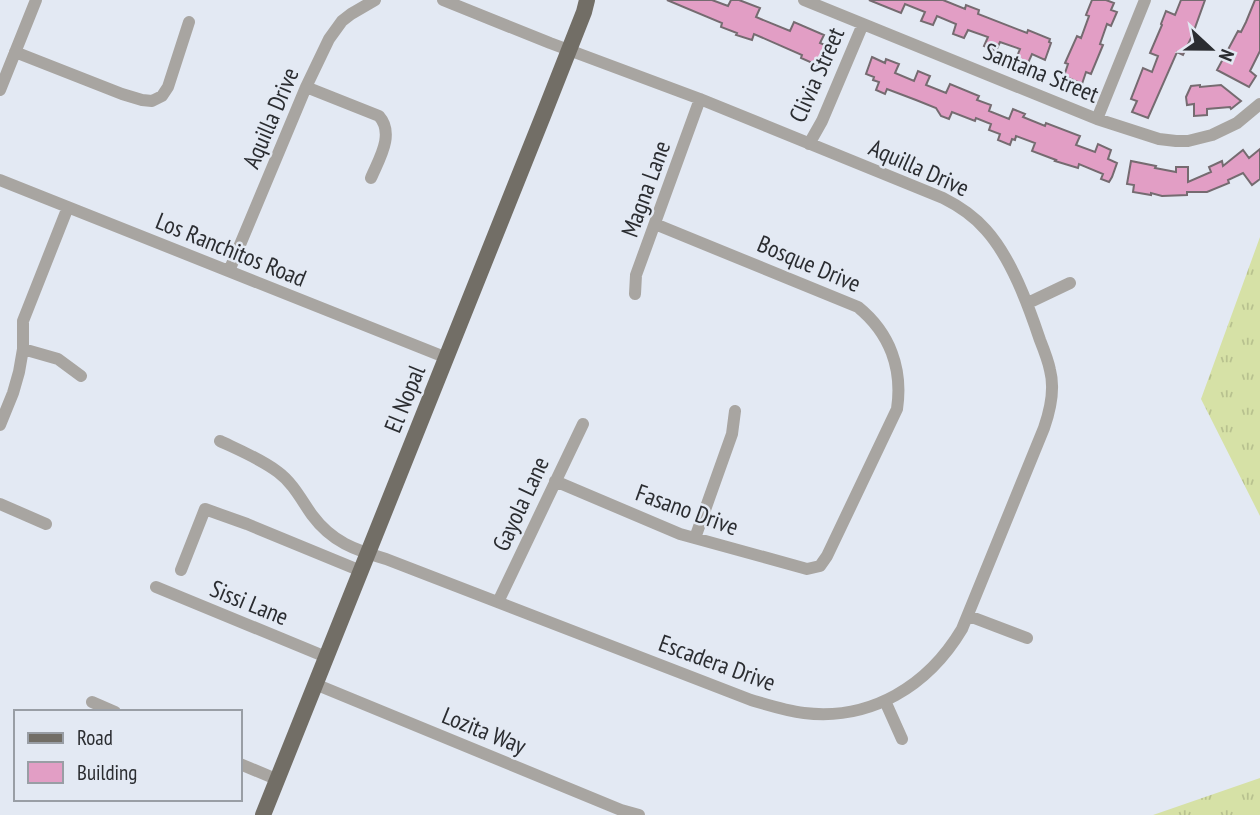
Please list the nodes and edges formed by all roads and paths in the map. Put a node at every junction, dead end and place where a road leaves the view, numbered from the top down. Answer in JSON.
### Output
{"nodes":[{"id":1,"x":36,"y":0,"type":"edge"},
{"id":2,"x":375,"y":0,"type":"edge"},
{"id":3,"x":443,"y":0,"type":"edge"},
{"id":4,"x":587,"y":0,"type":"edge"},
{"id":5,"x":804,"y":0,"type":"edge"},
{"id":6,"x":1145,"y":0,"type":"edge"},
{"id":7,"x":189,"y":22,"type":"dead end"},
{"id":8,"x":863,"y":24,"type":"junction"},
{"id":9,"x":570,"y":50,"type":"junction"},
{"id":10,"x":15,"y":52,"type":"junction"},
{"id":11,"x":306,"y":87,"type":"junction"},
{"id":12,"x":0,"y":90,"type":"edge"},
{"id":13,"x":700,"y":99,"type":"junction"},
{"id":14,"x":1260,"y":104,"type":"edge"},
{"id":15,"x":1097,"y":119,"type":"junction"},
{"id":16,"x":809,"y":144,"type":"junction"},
{"id":17,"x":371,"y":178,"type":"dead end"},
{"id":18,"x":0,"y":180,"type":"edge"},
{"id":19,"x":68,"y":207,"type":"junction"},
{"id":20,"x":655,"y":224,"type":"junction"},
{"id":21,"x":229,"y":271,"type":"junction"},
{"id":22,"x":1070,"y":283,"type":"dead end"},
{"id":23,"x":635,"y":293,"type":"dead end"},
{"id":24,"x":1028,"y":303,"type":"junction"},
{"id":25,"x":23,"y":349,"type":"junction"},
{"id":26,"x":447,"y":358,"type":"junction"},
{"id":27,"x":81,"y":376,"type":"dead end"},
{"id":28,"x":735,"y":411,"type":"dead end"},
{"id":29,"x":583,"y":424,"type":"dead end"},
{"id":30,"x":0,"y":425,"type":"edge"},
{"id":31,"x":220,"y":441,"type":"dead end"},
{"id":32,"x":555,"y":481,"type":"junction"},
{"id":33,"x":0,"y":504,"type":"edge"},
{"id":34,"x":46,"y":523,"type":"dead end"},
{"id":35,"x":695,"y":538,"type":"junction"},
{"id":36,"x":367,"y":554,"type":"junction"},
{"id":37,"x":807,"y":569,"type":"joint"},
{"id":38,"x":181,"y":570,"type":"dead end"},
{"id":39,"x":361,"y":571,"type":"junction"},
{"id":40,"x":156,"y":587,"type":"dead end"},
{"id":41,"x":498,"y":602,"type":"junction"},
{"id":42,"x":969,"y":616,"type":"junction"},
{"id":43,"x":1027,"y":638,"type":"dead end"},
{"id":44,"x":326,"y":657,"type":"junction"},
{"id":45,"x":315,"y":684,"type":"junction"},
{"id":46,"x":885,"y":701,"type":"junction"},
{"id":47,"x":92,"y":702,"type":"dead end"},
{"id":48,"x":110,"y":710,"type":"edge"},
{"id":49,"x":902,"y":739,"type":"dead end"},
{"id":50,"x":242,"y":765,"type":"edge"},
{"id":51,"x":276,"y":779,"type":"junction"},
{"id":52,"x":262,"y":815,"type":"edge"},
{"id":53,"x":639,"y":815,"type":"edge"}],
"edges":[{"from":1,"to":10,"type":"street"},
{"from":2,"to":11,"type":"street","name":"Aquilla Drive"},
{"from":3,"to":9,"type":"street","name":"Aquilla Drive"},
{"from":4,"to":9,"type":"main road","name":"El Nopal"},
{"from":5,"to":8,"type":"street","name":"Santana Street"},
{"from":6,"to":15,"type":"street"},
{"from":7,"to":10,"type":"street"},
{"from":8,"to":15,"type":"street","name":"Santana Street"},
{"from":8,"to":16,"type":"street","name":"Clivia Street"},
{"from":9,"to":13,"type":"street","name":"Aquilla Drive"},
{"from":9,"to":26,"type":"main road","name":"El Nopal"},
{"from":10,"to":12,"type":"street"},
{"from":11,"to":17,"type":"street"},
{"from":11,"to":21,"type":"street","name":"Aquilla Drive"},
{"from":13,"to":16,"type":"street","name":"Aquilla Drive"},
{"from":13,"to":20,"type":"street","name":"Magna Lane"},
{"from":14,"to":15,"type":"street","name":"Santana Street"},
{"from":16,"to":24,"type":"street","name":"Aquilla Drive"},
{"from":18,"to":19,"type":"street","name":"Los Ranchitos Road"},
{"from":19,"to":21,"type":"street","name":"Los Ranchitos Road"},
{"from":19,"to":25,"type":"street"},
{"from":20,"to":23,"type":"street","name":"Magna Lane"},
{"from":20,"to":37,"type":"street","name":"Bosque Drive"},
{"from":21,"to":26,"type":"street","name":"Los Ranchitos Road"},
{"from":22,"to":24,"type":"street"},
{"from":24,"to":42,"type":"street","name":"Aquilla Drive"},
{"from":25,"to":27,"type":"street"},
{"from":25,"to":30,"type":"street"},
{"from":26,"to":36,"type":"main road","name":"El Nopal"},
{"from":28,"to":35,"type":"street"},
{"from":29,"to":32,"type":"street","name":"Gayola Lane"},
{"from":31,"to":36,"type":"street","name":"Escadera Drive"},
{"from":32,"to":35,"type":"street","name":"Fasano Drive"},
{"from":32,"to":41,"type":"street","name":"Gayola Lane"},
{"from":33,"to":34,"type":"street"},
{"from":35,"to":37,"type":"street","name":"Fasano Drive"},
{"from":36,"to":39,"type":"main road","name":"El Nopal"},
{"from":36,"to":41,"type":"street","name":"Escadera Drive"},
{"from":38,"to":39,"type":"street"},
{"from":39,"to":44,"type":"main road","name":"El Nopal"},
{"from":40,"to":44,"type":"street","name":"Sissi Lane"},
{"from":41,"to":46,"type":"street","name":"Escadera Drive"},
{"from":42,"to":43,"type":"street"},
{"from":42,"to":46,"type":"street","name":"Escadera Drive"},
{"from":44,"to":45,"type":"main road","name":"El Nopal"},
{"from":45,"to":51,"type":"main road","name":"El Nopal"},
{"from":45,"to":53,"type":"street","name":"Lozita Way"},
{"from":46,"to":49,"type":"street"},
{"from":47,"to":48,"type":"street"},
{"from":50,"to":51,"type":"street"},
{"from":51,"to":52,"type":"main road","name":"El Nopal"}]}
